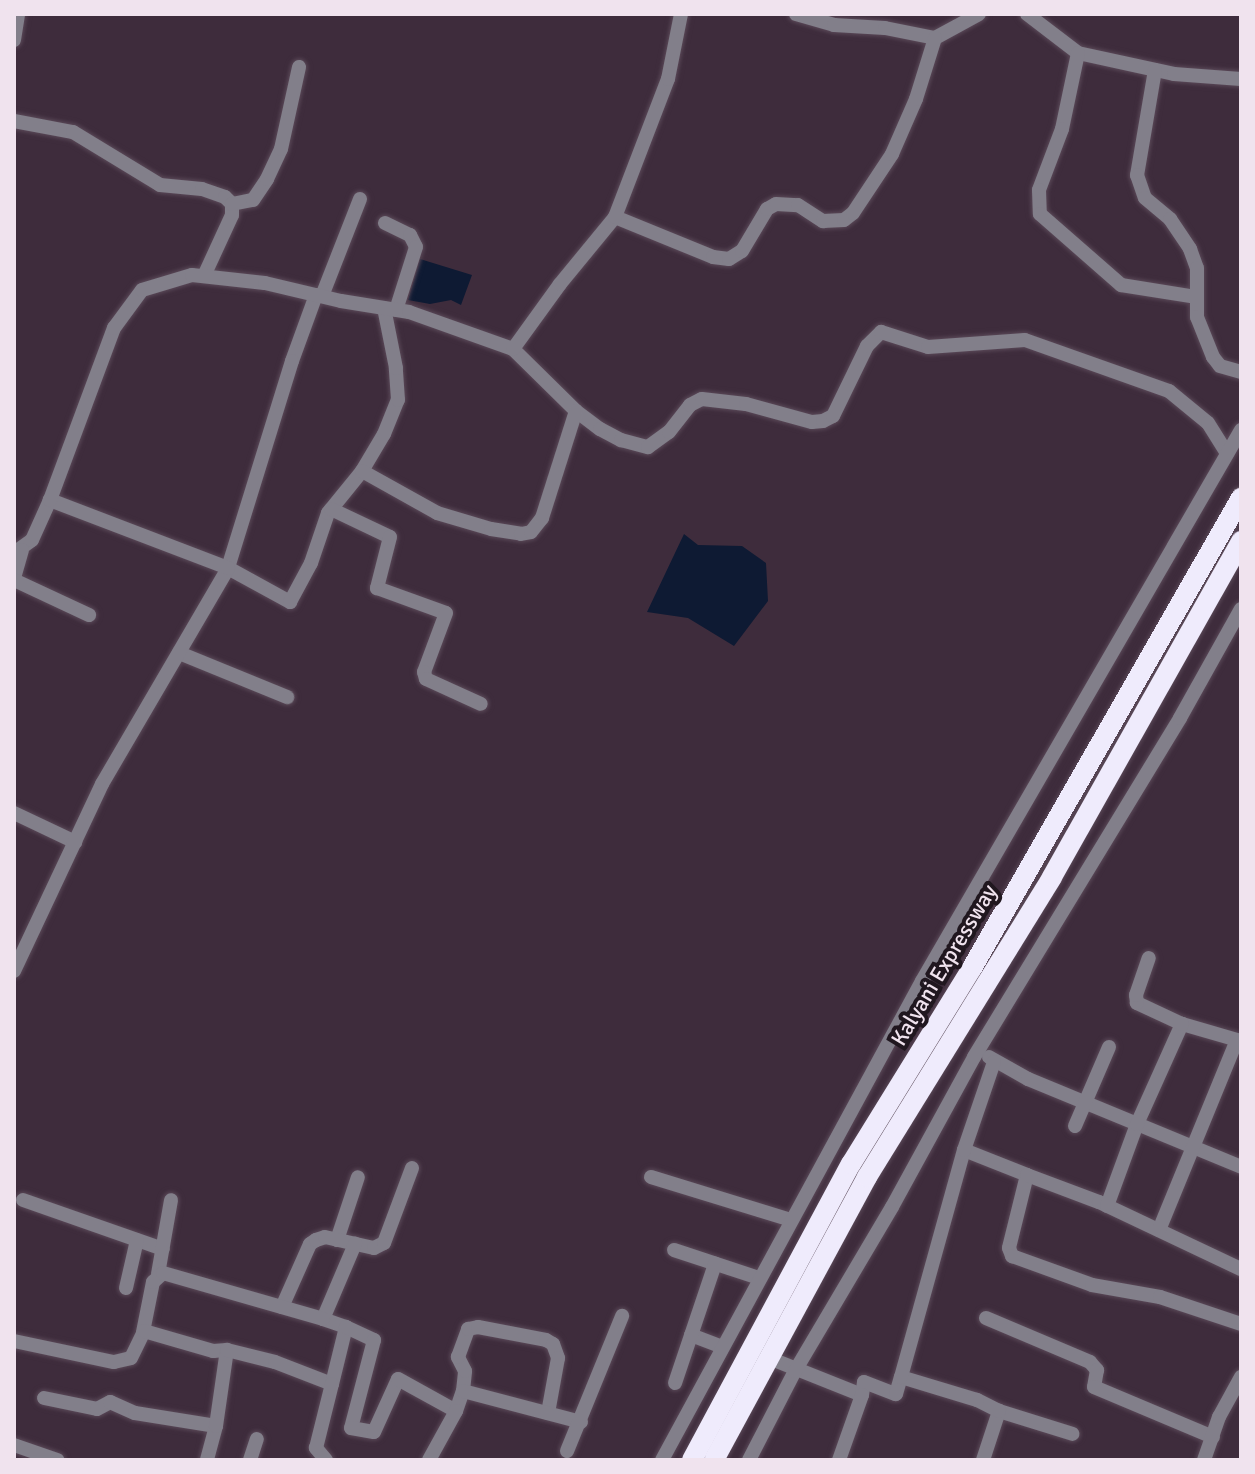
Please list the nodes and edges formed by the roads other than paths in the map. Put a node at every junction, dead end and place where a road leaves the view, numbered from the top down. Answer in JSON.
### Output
{"nodes":[{"id":1,"x":18,"y":14,"type":"edge"},
{"id":2,"x":681,"y":14,"type":"edge"},
{"id":3,"x":796,"y":14,"type":"edge"},
{"id":4,"x":979,"y":14,"type":"edge"},
{"id":5,"x":1027,"y":14,"type":"edge"},
{"id":6,"x":935,"y":38,"type":"junction"},
{"id":7,"x":14,"y":40,"type":"edge"},
{"id":8,"x":1078,"y":53,"type":"junction"},
{"id":9,"x":299,"y":67,"type":"dead end"},
{"id":10,"x":1155,"y":70,"type":"junction"},
{"id":11,"x":1241,"y":79,"type":"edge"},
{"id":12,"x":14,"y":121,"type":"edge"},
{"id":13,"x":360,"y":199,"type":"dead end"},
{"id":14,"x":232,"y":204,"type":"junction"},
{"id":15,"x":615,"y":217,"type":"junction"},
{"id":16,"x":385,"y":223,"type":"dead end"},
{"id":17,"x":204,"y":276,"type":"junction"},
{"id":18,"x":316,"y":295,"type":"junction"},
{"id":19,"x":1197,"y":297,"type":"junction"},
{"id":20,"x":390,"y":309,"type":"junction"},
{"id":21,"x":513,"y":349,"type":"junction"},
{"id":22,"x":1241,"y":372,"type":"edge"},
{"id":23,"x":576,"y":411,"type":"junction"},
{"id":24,"x":1241,"y":430,"type":"edge"},
{"id":25,"x":1227,"y":453,"type":"junction"},
{"id":26,"x":362,"y":471,"type":"junction"},
{"id":27,"x":1241,"y":498,"type":"edge"},
{"id":28,"x":50,"y":500,"type":"junction"},
{"id":29,"x":331,"y":509,"type":"junction"},
{"id":30,"x":1239,"y":549,"type":"edge"},
{"id":31,"x":18,"y":551,"type":"edge"},
{"id":32,"x":228,"y":568,"type":"junction"},
{"id":33,"x":14,"y":579,"type":"edge"},
{"id":34,"x":1241,"y":609,"type":"edge"},
{"id":35,"x":89,"y":615,"type":"dead end"},
{"id":36,"x":179,"y":653,"type":"junction"},
{"id":37,"x":287,"y":697,"type":"dead end"},
{"id":38,"x":481,"y":704,"type":"dead end"},
{"id":39,"x":14,"y":813,"type":"edge"},
{"id":40,"x":75,"y":842,"type":"junction"},
{"id":41,"x":1149,"y":958,"type":"dead end"},
{"id":42,"x":14,"y":971,"type":"edge"},
{"id":43,"x":1182,"y":1024,"type":"junction"},
{"id":44,"x":1239,"y":1041,"type":"edge"},
{"id":45,"x":1109,"y":1047,"type":"dead end"},
{"id":46,"x":978,"y":1050,"type":"junction"},
{"id":47,"x":994,"y":1062,"type":"junction"},
{"id":48,"x":1084,"y":1102,"type":"junction"},
{"id":49,"x":1137,"y":1124,"type":"junction"},
{"id":50,"x":1075,"y":1126,"type":"dead end"},
{"id":51,"x":1195,"y":1146,"type":"junction"},
{"id":52,"x":964,"y":1150,"type":"junction"},
{"id":53,"x":1241,"y":1167,"type":"edge"},
{"id":54,"x":412,"y":1168,"type":"dead end"},
{"id":55,"x":1027,"y":1175,"type":"junction"},
{"id":56,"x":358,"y":1177,"type":"dead end"},
{"id":57,"x":651,"y":1177,"type":"dead end"},
{"id":58,"x":23,"y":1200,"type":"dead end"},
{"id":59,"x":171,"y":1200,"type":"dead end"},
{"id":60,"x":1107,"y":1206,"type":"junction"},
{"id":61,"x":791,"y":1220,"type":"junction"},
{"id":62,"x":1159,"y":1230,"type":"junction"},
{"id":63,"x":137,"y":1240,"type":"junction"},
{"id":64,"x":337,"y":1240,"type":"junction"},
{"id":65,"x":355,"y":1244,"type":"junction"},
{"id":66,"x":163,"y":1249,"type":"junction"},
{"id":67,"x":674,"y":1250,"type":"dead end"},
{"id":68,"x":715,"y":1264,"type":"junction"},
{"id":69,"x":1241,"y":1269,"type":"edge"},
{"id":70,"x":158,"y":1274,"type":"junction"},
{"id":71,"x":759,"y":1278,"type":"junction"},
{"id":72,"x":126,"y":1288,"type":"dead end"},
{"id":73,"x":282,"y":1307,"type":"junction"},
{"id":74,"x":622,"y":1316,"type":"dead end"},
{"id":75,"x":986,"y":1318,"type":"dead end"},
{"id":76,"x":323,"y":1319,"type":"junction"},
{"id":77,"x":1241,"y":1324,"type":"edge"},
{"id":78,"x":346,"y":1327,"type":"junction"},
{"id":79,"x":143,"y":1332,"type":"junction"},
{"id":80,"x":691,"y":1335,"type":"junction"},
{"id":81,"x":14,"y":1341,"type":"edge"},
{"id":82,"x":722,"y":1347,"type":"junction"},
{"id":83,"x":227,"y":1350,"type":"junction"},
{"id":84,"x":769,"y":1358,"type":"junction"},
{"id":85,"x":795,"y":1371,"type":"junction"},
{"id":86,"x":901,"y":1377,"type":"junction"},
{"id":87,"x":1241,"y":1377,"type":"edge"},
{"id":88,"x":675,"y":1383,"type":"dead end"},
{"id":89,"x":332,"y":1384,"type":"junction"},
{"id":90,"x":463,"y":1391,"type":"junction"},
{"id":91,"x":862,"y":1395,"type":"junction"},
{"id":92,"x":44,"y":1398,"type":"dead end"},
{"id":93,"x":456,"y":1411,"type":"junction"},
{"id":94,"x":999,"y":1411,"type":"junction"},
{"id":95,"x":548,"y":1413,"type":"junction"},
{"id":96,"x":581,"y":1422,"type":"junction"},
{"id":97,"x":216,"y":1426,"type":"junction"},
{"id":98,"x":1073,"y":1434,"type":"dead end"},
{"id":99,"x":1213,"y":1437,"type":"junction"},
{"id":100,"x":257,"y":1439,"type":"dead end"},
{"id":101,"x":14,"y":1445,"type":"edge"},
{"id":102,"x":567,"y":1451,"type":"dead end"},
{"id":103,"x":57,"y":1460,"type":"edge"},
{"id":104,"x":207,"y":1460,"type":"edge"},
{"id":105,"x":250,"y":1460,"type":"edge"},
{"id":106,"x":326,"y":1460,"type":"edge"},
{"id":107,"x":429,"y":1460,"type":"edge"},
{"id":108,"x":662,"y":1460,"type":"edge"},
{"id":109,"x":692,"y":1460,"type":"edge"},
{"id":110,"x":714,"y":1460,"type":"edge"},
{"id":111,"x":749,"y":1460,"type":"edge"},
{"id":112,"x":839,"y":1460,"type":"edge"},
{"id":113,"x":983,"y":1460,"type":"edge"},
{"id":114,"x":1204,"y":1460,"type":"edge"}],
"edges":[{"from":1,"to":7,"type":"street"},
{"from":2,"to":15,"type":"street"},
{"from":3,"to":6,"type":"street"},
{"from":4,"to":6,"type":"street"},
{"from":5,"to":8,"type":"street"},
{"from":6,"to":15,"type":"street"},
{"from":8,"to":10,"type":"street"},
{"from":8,"to":19,"type":"street"},
{"from":9,"to":14,"type":"street"},
{"from":10,"to":11,"type":"street"},
{"from":10,"to":19,"type":"street"},
{"from":12,"to":14,"type":"street"},
{"from":13,"to":18,"type":"street"},
{"from":14,"to":17,"type":"street"},
{"from":15,"to":21,"type":"street"},
{"from":16,"to":20,"type":"street"},
{"from":17,"to":18,"type":"street"},
{"from":17,"to":28,"type":"street"},
{"from":18,"to":20,"type":"street"},
{"from":18,"to":32,"type":"street"},
{"from":19,"to":22,"type":"street"},
{"from":20,"to":21,"type":"street"},
{"from":20,"to":26,"type":"street"},
{"from":21,"to":23,"type":"street"},
{"from":23,"to":25,"type":"street"},
{"from":23,"to":26,"type":"street"},
{"from":24,"to":25,"type":"street"},
{"from":25,"to":61,"type":"street"},
{"from":26,"to":29,"type":"street"},
{"from":27,"to":109,"type":"highway","name":"Kalyani Expressway"},
{"from":28,"to":31,"type":"street"},
{"from":28,"to":32,"type":"street"},
{"from":29,"to":32,"type":"street"},
{"from":29,"to":38,"type":"street"},
{"from":30,"to":84,"type":"highway","name":"Kalyani Expressway"},
{"from":31,"to":33,"type":"street"},
{"from":32,"to":36,"type":"street"},
{"from":33,"to":35,"type":"street"},
{"from":34,"to":46,"type":"street"},
{"from":36,"to":37,"type":"street"},
{"from":36,"to":40,"type":"street"},
{"from":39,"to":40,"type":"street"},
{"from":40,"to":42,"type":"street"},
{"from":41,"to":43,"type":"street"},
{"from":43,"to":44,"type":"street"},
{"from":43,"to":49,"type":"street"},
{"from":44,"to":51,"type":"street"},
{"from":45,"to":48,"type":"street"},
{"from":46,"to":47,"type":"street"},
{"from":46,"to":85,"type":"street"},
{"from":47,"to":48,"type":"street"},
{"from":47,"to":52,"type":"street"},
{"from":48,"to":49,"type":"street"},
{"from":48,"to":50,"type":"street"},
{"from":49,"to":51,"type":"street"},
{"from":49,"to":60,"type":"street"},
{"from":51,"to":53,"type":"street"},
{"from":51,"to":62,"type":"street"},
{"from":52,"to":55,"type":"street"},
{"from":52,"to":86,"type":"street"},
{"from":54,"to":65,"type":"street"},
{"from":55,"to":60,"type":"street"},
{"from":55,"to":77,"type":"street"},
{"from":56,"to":64,"type":"street"},
{"from":57,"to":61,"type":"street"},
{"from":58,"to":63,"type":"street"},
{"from":59,"to":66,"type":"street"},
{"from":60,"to":62,"type":"street"},
{"from":61,"to":71,"type":"street"},
{"from":62,"to":69,"type":"street"},
{"from":63,"to":66,"type":"street"},
{"from":63,"to":72,"type":"street"},
{"from":64,"to":65,"type":"street"},
{"from":64,"to":73,"type":"street"},
{"from":65,"to":76,"type":"street"},
{"from":66,"to":70,"type":"street"},
{"from":67,"to":68,"type":"street"},
{"from":68,"to":71,"type":"street"},
{"from":68,"to":80,"type":"street"},
{"from":70,"to":73,"type":"street"},
{"from":70,"to":79,"type":"street"},
{"from":71,"to":82,"type":"street"},
{"from":73,"to":76,"type":"street"},
{"from":74,"to":96,"type":"street"},
{"from":75,"to":99,"type":"street"},
{"from":76,"to":78,"type":"street"},
{"from":78,"to":89,"type":"street"},
{"from":78,"to":93,"type":"street"},
{"from":79,"to":81,"type":"street"},
{"from":79,"to":83,"type":"street"},
{"from":80,"to":82,"type":"street"},
{"from":80,"to":88,"type":"street"},
{"from":82,"to":108,"type":"street"},
{"from":83,"to":89,"type":"street"},
{"from":83,"to":97,"type":"street"},
{"from":84,"to":85,"type":"street"},
{"from":84,"to":110,"type":"highway","name":"Kalyani Expressway"},
{"from":85,"to":91,"type":"street"},
{"from":85,"to":111,"type":"street"},
{"from":86,"to":91,"type":"street"},
{"from":86,"to":94,"type":"street"},
{"from":87,"to":99,"type":"street"},
{"from":89,"to":106,"type":"street"},
{"from":90,"to":93,"type":"street"},
{"from":90,"to":95,"type":"street"},
{"from":90,"to":95,"type":"street"},
{"from":91,"to":112,"type":"street"},
{"from":92,"to":97,"type":"street"},
{"from":93,"to":107,"type":"street"},
{"from":94,"to":98,"type":"street"},
{"from":94,"to":113,"type":"street"},
{"from":95,"to":96,"type":"street"},
{"from":96,"to":102,"type":"street"},
{"from":97,"to":104,"type":"street"},
{"from":99,"to":114,"type":"street"},
{"from":100,"to":105,"type":"street"},
{"from":101,"to":103,"type":"street"}]}
